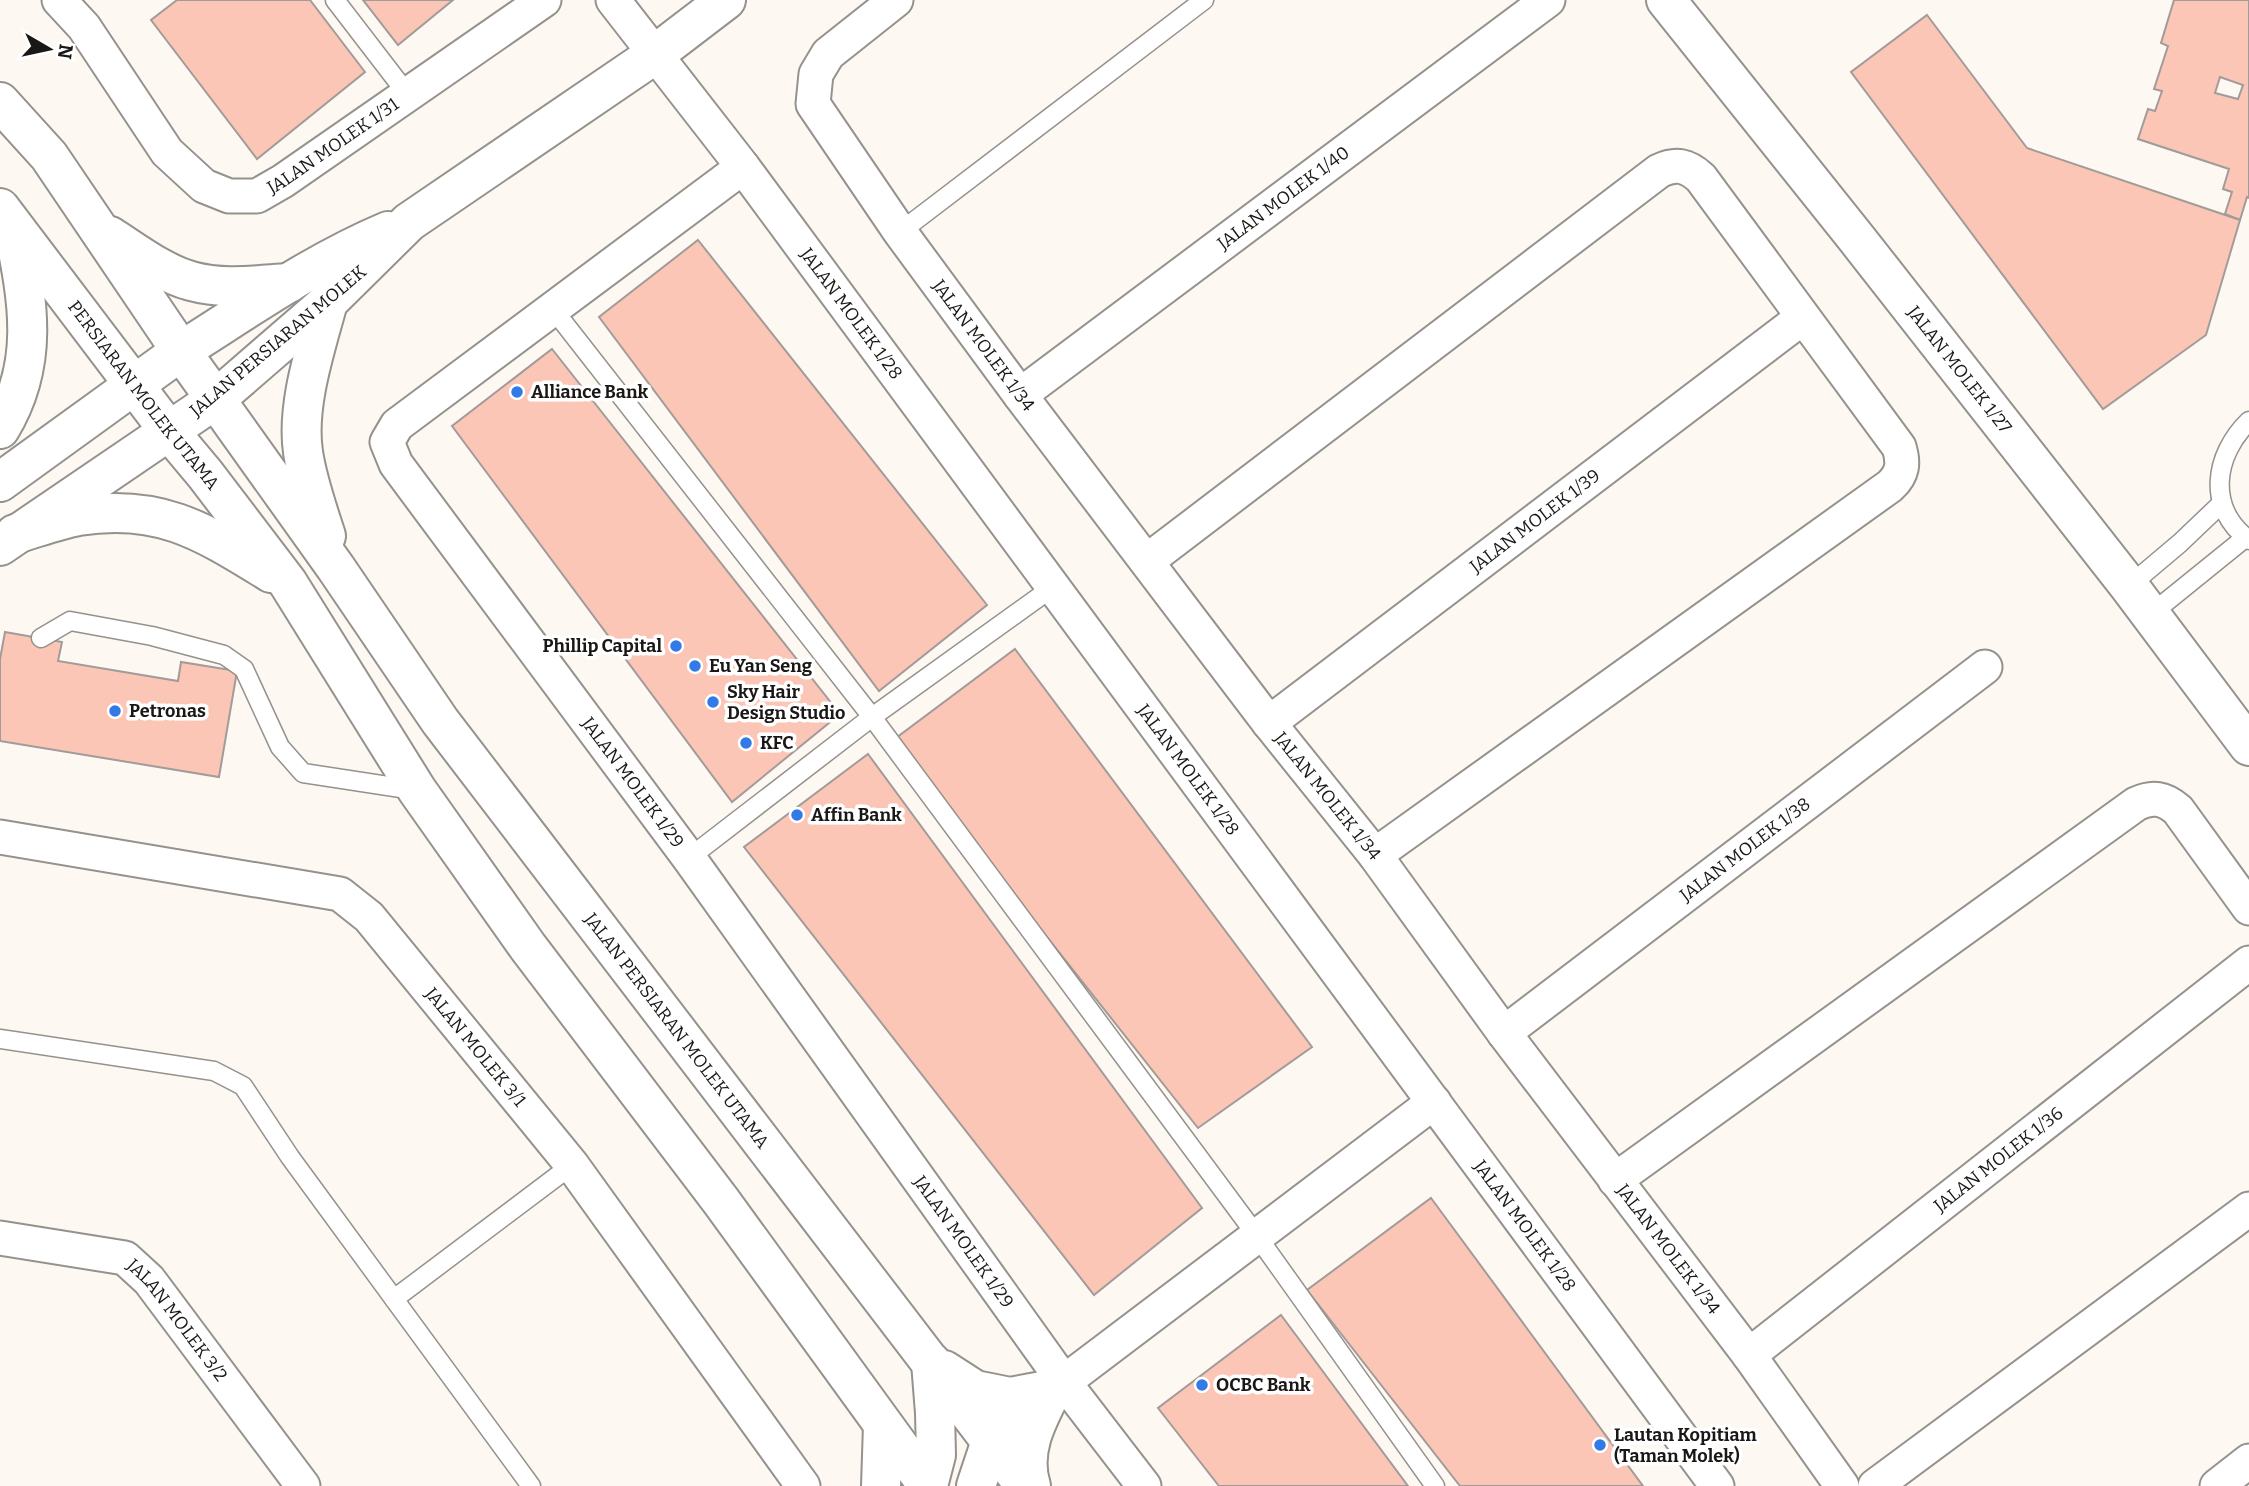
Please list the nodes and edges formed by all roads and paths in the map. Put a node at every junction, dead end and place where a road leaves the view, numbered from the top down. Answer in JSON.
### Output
{"nodes":[{"id":1,"x":59,"y":0,"type":"edge"},
{"id":2,"x":334,"y":0,"type":"edge"},
{"id":3,"x":544,"y":0,"type":"edge"},
{"id":4,"x":613,"y":0,"type":"edge"},
{"id":5,"x":726,"y":0,"type":"edge"},
{"id":6,"x":896,"y":0,"type":"edge"},
{"id":7,"x":1204,"y":0,"type":"edge"},
{"id":8,"x":1548,"y":0,"type":"edge"},
{"id":9,"x":1668,"y":1,"type":"edge"},
{"id":10,"x":654,"y":55,"type":"junction"},
{"id":11,"x":408,"y":95,"type":"junction"},
{"id":12,"x":0,"y":102,"type":"edge"},
{"id":13,"x":743,"y":167,"type":"junction"},
{"id":14,"x":6,"y":215,"type":"edge"},
{"id":15,"x":409,"y":222,"type":"junction"},
{"id":16,"x":100,"y":229,"type":"junction"},
{"id":17,"x":900,"y":232,"type":"junction"},
{"id":18,"x":289,"y":283,"type":"junction"},
{"id":19,"x":328,"y":302,"type":"junction"},
{"id":20,"x":553,"y":309,"type":"junction"},
{"id":21,"x":1802,"y":318,"type":"junction"},
{"id":22,"x":181,"y":351,"type":"junction"},
{"id":23,"x":134,"y":385,"type":"junction"},
{"id":24,"x":1020,"y":395,"type":"junction"},
{"id":25,"x":216,"y":399,"type":"junction"},
{"id":26,"x":2249,"y":421,"type":"edge"},
{"id":27,"x":0,"y":429,"type":"edge"},
{"id":28,"x":169,"y":431,"type":"junction"},
{"id":29,"x":0,"y":482,"type":"edge"},
{"id":30,"x":2222,"y":503,"type":"junction"},
{"id":31,"x":2247,"y":539,"type":"edge"},
{"id":32,"x":8,"y":540,"type":"edge"},
{"id":33,"x":1147,"y":561,"type":"junction"},
{"id":34,"x":336,"y":568,"type":"junction"},
{"id":35,"x":288,"y":583,"type":"junction"},
{"id":36,"x":1054,"y":587,"type":"junction"},
{"id":37,"x":2140,"y":600,"type":"junction"},
{"id":38,"x":41,"y":638,"type":"dead end"},
{"id":39,"x":1985,"y":667,"type":"dead end"},
{"id":40,"x":872,"y":717,"type":"junction"},
{"id":41,"x":1269,"y":723,"type":"junction"},
{"id":42,"x":2249,"y":746,"type":"edge"},
{"id":43,"x":417,"y":790,"type":"junction"},
{"id":44,"x":0,"y":837,"type":"edge"},
{"id":45,"x":1375,"y":855,"type":"junction"},
{"id":46,"x":689,"y":858,"type":"junction"},
{"id":47,"x":2249,"y":908,"type":"edge"},
{"id":48,"x":2249,"y":962,"type":"edge"},
{"id":49,"x":1504,"y":1033,"type":"junction"},
{"id":50,"x":0,"y":1039,"type":"edge"},
{"id":51,"x":1434,"y":1102,"type":"junction"},
{"id":52,"x":572,"y":1165,"type":"junction"},
{"id":53,"x":1615,"y":1180,"type":"junction"},
{"id":54,"x":2249,"y":1209,"type":"edge"},
{"id":55,"x":1257,"y":1236,"type":"junction"},
{"id":56,"x":0,"y":1238,"type":"edge"},
{"id":57,"x":394,"y":1299,"type":"junction"},
{"id":58,"x":1749,"y":1356,"type":"junction"},
{"id":59,"x":931,"y":1363,"type":"junction"},
{"id":60,"x":1059,"y":1386,"type":"junction"},
{"id":61,"x":884,"y":1425,"type":"junction"},
{"id":62,"x":991,"y":1441,"type":"junction"},
{"id":63,"x":2249,"y":1461,"type":"edge"},
{"id":64,"x":303,"y":1486,"type":"edge"},
{"id":65,"x":531,"y":1486,"type":"edge"},
{"id":66,"x":803,"y":1486,"type":"edge"},
{"id":67,"x":881,"y":1486,"type":"edge"},
{"id":68,"x":928,"y":1486,"type":"edge"},
{"id":69,"x":976,"y":1486,"type":"edge"},
{"id":70,"x":1025,"y":1486,"type":"edge"},
{"id":71,"x":1031,"y":1486,"type":"edge"},
{"id":72,"x":1144,"y":1486,"type":"edge"},
{"id":73,"x":1435,"y":1486,"type":"edge"},
{"id":74,"x":1717,"y":1486,"type":"edge"},
{"id":75,"x":1842,"y":1486,"type":"edge"},
{"id":76,"x":1875,"y":1486,"type":"edge"},
{"id":77,"x":2217,"y":1486,"type":"edge"}],
"edges":[{"from":1,"to":11,"type":"street","name":"JALAN MOLEK 1/31"},
{"from":2,"to":11,"type":"lane"},
{"from":3,"to":11,"type":"street","name":"JALAN MOLEK 1/31"},
{"from":4,"to":10,"type":"street","name":"JALAN MOLEK 1/28"},
{"from":5,"to":10,"type":"main road","name":"JALAN PERSIARAN MOLEK"},
{"from":6,"to":17,"type":"street","name":"JALAN MOLEK 1/34"},
{"from":7,"to":17,"type":"lane"},
{"from":8,"to":24,"type":"street","name":"JALAN MOLEK 1/40"},
{"from":9,"to":37,"type":"main road","name":"JALAN MOLEK 1/27"},
{"from":10,"to":13,"type":"street","name":"JALAN MOLEK 1/28"},
{"from":10,"to":15,"type":"main road","name":"JALAN PERSIARAN MOLEK"},
{"from":12,"to":16,"type":"main road"},
{"from":13,"to":20,"type":"street","name":"JALAN MOLEK 1/29"},
{"from":13,"to":36,"type":"street","name":"JALAN MOLEK 1/28"},
{"from":14,"to":23,"type":"main road","name":"PERSIARAN MOLEK UTAMA"},
{"from":14,"to":27,"type":"main road"},
{"from":15,"to":18,"type":"main road","name":"JALAN PERSIARAN MOLEK"},
{"from":15,"to":19,"type":"main road","name":"JALAN PERSIARAN MOLEK"},
{"from":16,"to":18,"type":"main road"},
{"from":16,"to":22,"type":"main road"},
{"from":17,"to":24,"type":"street","name":"JALAN MOLEK 1/34"},
{"from":18,"to":22,"type":"main road","name":"JALAN PERSIARAN MOLEK"},
{"from":19,"to":25,"type":"main road","name":"JALAN PERSIARAN MOLEK"},
{"from":19,"to":34,"type":"main road"},
{"from":20,"to":40,"type":"lane"},
{"from":20,"to":46,"type":"street","name":"JALAN MOLEK 1/29"},
{"from":21,"to":33,"type":"street"},
{"from":21,"to":41,"type":"street","name":"JALAN MOLEK 1/39"},
{"from":21,"to":45,"type":"street"},
{"from":22,"to":23,"type":"main road","name":"JALAN PERSIARAN MOLEK"},
{"from":22,"to":25,"type":"main road"},
{"from":23,"to":28,"type":"main road","name":"PERSIARAN MOLEK UTAMA"},
{"from":23,"to":29,"type":"main road","name":"JALAN PERSIARAN MOLEK"},
{"from":24,"to":33,"type":"street","name":"JALAN MOLEK 1/34"},
{"from":25,"to":28,"type":"main road","name":"JALAN PERSIARAN MOLEK"},
{"from":25,"to":34,"type":"main road"},
{"from":26,"to":30,"type":"lane"},
{"from":28,"to":32,"type":"main road","name":"JALAN PERSIARAN MOLEK"},
{"from":28,"to":35,"type":"main road","name":"PERSIARAN MOLEK UTAMA"},
{"from":30,"to":31,"type":"lane"},
{"from":30,"to":37,"type":"lane"},
{"from":31,"to":37,"type":"lane"},
{"from":32,"to":35,"type":"main road"},
{"from":33,"to":41,"type":"street","name":"JALAN MOLEK 1/34"},
{"from":34,"to":59,"type":"main road","name":"JALAN PERSIARAN MOLEK UTAMA"},
{"from":35,"to":43,"type":"main road"},
{"from":36,"to":40,"type":"lane"},
{"from":36,"to":51,"type":"street","name":"JALAN MOLEK 1/28"},
{"from":37,"to":42,"type":"main road","name":"JALAN MOLEK 1/27"},
{"from":38,"to":43,"type":"lane"},
{"from":39,"to":49,"type":"street","name":"JALAN MOLEK 1/38"},
{"from":40,"to":46,"type":"lane"},
{"from":40,"to":55,"type":"lane"},
{"from":41,"to":45,"type":"street","name":"JALAN MOLEK 1/34"},
{"from":43,"to":61,"type":"main road"},
{"from":44,"to":52,"type":"street","name":"JALAN MOLEK 3/1"},
{"from":45,"to":49,"type":"street","name":"JALAN MOLEK 1/34"},
{"from":46,"to":60,"type":"street","name":"JALAN MOLEK 1/29"},
{"from":47,"to":53,"type":"street"},
{"from":48,"to":58,"type":"street","name":"JALAN MOLEK 1/36"},
{"from":49,"to":53,"type":"street","name":"JALAN MOLEK 1/34"},
{"from":50,"to":57,"type":"lane"},
{"from":51,"to":55,"type":"street"},
{"from":51,"to":74,"type":"street","name":"JALAN MOLEK 1/28"},
{"from":52,"to":57,"type":"lane"},
{"from":52,"to":66,"type":"street","name":"JALAN MOLEK 3/1"},
{"from":53,"to":58,"type":"street","name":"JALAN MOLEK 1/34"},
{"from":54,"to":76,"type":"street"},
{"from":55,"to":60,"type":"street"},
{"from":55,"to":73,"type":"lane"},
{"from":56,"to":64,"type":"street","name":"JALAN MOLEK 3/2"},
{"from":57,"to":65,"type":"lane"},
{"from":58,"to":75,"type":"street","name":"JALAN MOLEK 1/34"},
{"from":59,"to":60,"type":"main road"},
{"from":59,"to":62,"type":"main road","name":"JALAN PERSIARAN MOLEK UTAMA"},
{"from":59,"to":68,"type":"main road"},
{"from":60,"to":62,"type":"street"},
{"from":60,"to":71,"type":"main road"},
{"from":60,"to":72,"type":"street","name":"JALAN MOLEK 1/29"},
{"from":61,"to":67,"type":"main road"},
{"from":61,"to":68,"type":"main road"},
{"from":62,"to":69,"type":"main road"},
{"from":62,"to":70,"type":"main road","name":"JALAN PERSIARAN MOLEK UTAMA"},
{"from":63,"to":77,"type":"street"}]}
